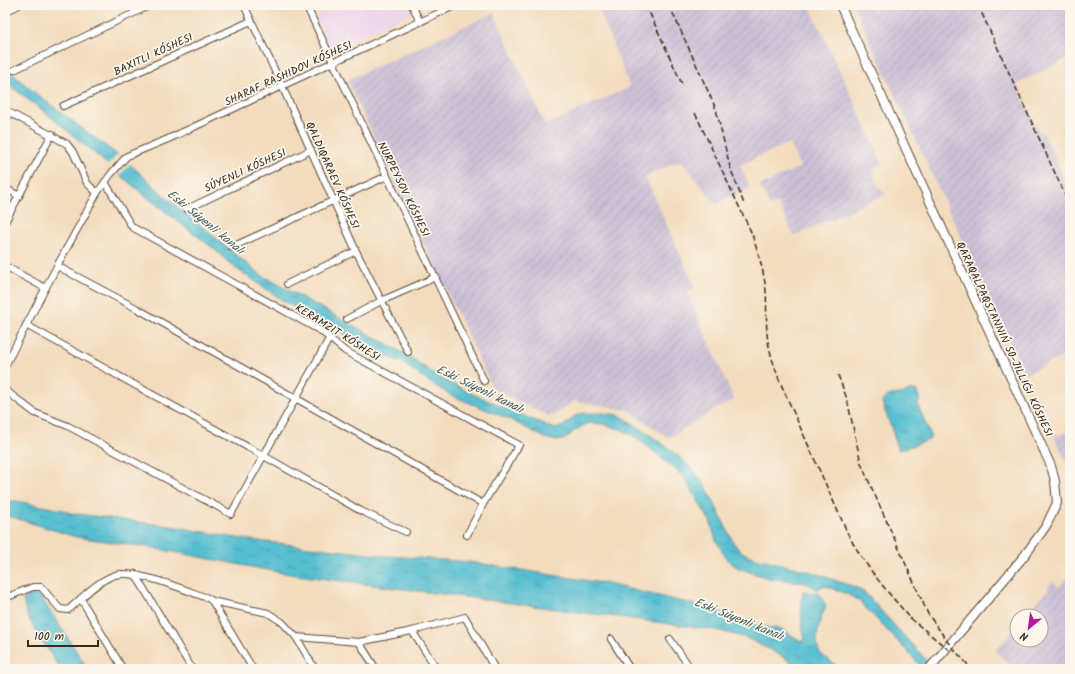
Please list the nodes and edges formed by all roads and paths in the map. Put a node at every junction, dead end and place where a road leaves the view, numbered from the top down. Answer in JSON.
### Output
{"nodes":[{"id":1,"x":19,"y":5,"type":"edge"},
{"id":2,"x":151,"y":5,"type":"edge"},
{"id":3,"x":244,"y":5,"type":"edge"},
{"id":4,"x":306,"y":5,"type":"edge"},
{"id":5,"x":412,"y":5,"type":"edge"},
{"id":6,"x":456,"y":5,"type":"edge"},
{"id":7,"x":840,"y":5,"type":"edge"},
{"id":8,"x":5,"y":12,"type":"edge"},
{"id":9,"x":251,"y":21,"type":"junction"},
{"id":10,"x":420,"y":22,"type":"junction"},
{"id":11,"x":333,"y":63,"type":"junction"},
{"id":12,"x":14,"y":70,"type":"dead end"},
{"id":13,"x":282,"y":86,"type":"junction"},
{"id":14,"x":63,"y":106,"type":"dead end"},
{"id":15,"x":5,"y":110,"type":"edge"},
{"id":16,"x":52,"y":134,"type":"junction"},
{"id":17,"x":311,"y":150,"type":"junction"},
{"id":18,"x":387,"y":176,"type":"junction"},
{"id":19,"x":105,"y":182,"type":"junction"},
{"id":20,"x":5,"y":188,"type":"edge"},
{"id":21,"x":97,"y":193,"type":"junction"},
{"id":22,"x":19,"y":196,"type":"junction"},
{"id":23,"x":334,"y":200,"type":"junction"},
{"id":24,"x":187,"y":209,"type":"dead end"},
{"id":25,"x":5,"y":222,"type":"edge"},
{"id":26,"x":232,"y":247,"type":"dead end"},
{"id":27,"x":356,"y":251,"type":"junction"},
{"id":28,"x":5,"y":266,"type":"edge"},
{"id":29,"x":57,"y":266,"type":"junction"},
{"id":30,"x":436,"y":276,"type":"junction"},
{"id":31,"x":287,"y":284,"type":"dead end"},
{"id":32,"x":45,"y":288,"type":"junction"},
{"id":33,"x":381,"y":301,"type":"junction"},
{"id":34,"x":347,"y":319,"type":"dead end"},
{"id":35,"x":26,"y":325,"type":"junction"},
{"id":36,"x":329,"y":339,"type":"junction"},
{"id":37,"x":408,"y":352,"type":"dead end"},
{"id":38,"x":5,"y":366,"type":"edge"},
{"id":39,"x":484,"y":381,"type":"dead end"},
{"id":40,"x":5,"y":390,"type":"edge"},
{"id":41,"x":296,"y":398,"type":"junction"},
{"id":42,"x":264,"y":456,"type":"junction"},
{"id":43,"x":483,"y":504,"type":"junction"},
{"id":44,"x":406,"y":532,"type":"dead end"},
{"id":45,"x":467,"y":535,"type":"dead end"},
{"id":46,"x":135,"y":574,"type":"junction"},
{"id":47,"x":5,"y":598,"type":"edge"},
{"id":48,"x":81,"y":599,"type":"junction"},
{"id":49,"x":212,"y":601,"type":"junction"},
{"id":50,"x":412,"y":631,"type":"junction"},
{"id":51,"x":296,"y":637,"type":"junction"},
{"id":52,"x":611,"y":639,"type":"dead end"},
{"id":53,"x":670,"y":639,"type":"dead end"},
{"id":54,"x":359,"y":642,"type":"junction"},
{"id":55,"x":123,"y":669,"type":"edge"},
{"id":56,"x":192,"y":669,"type":"edge"},
{"id":57,"x":252,"y":669,"type":"edge"},
{"id":58,"x":315,"y":669,"type":"edge"},
{"id":59,"x":376,"y":669,"type":"edge"},
{"id":60,"x":437,"y":669,"type":"edge"},
{"id":61,"x":495,"y":669,"type":"edge"},
{"id":62,"x":630,"y":669,"type":"edge"},
{"id":63,"x":690,"y":669,"type":"edge"},
{"id":64,"x":929,"y":669,"type":"edge"}],
"edges":[{"from":1,"to":8,"type":"street"},
{"from":2,"to":12,"type":"street"},
{"from":3,"to":9,"type":"street"},
{"from":4,"to":11,"type":"street","name":"NURPEYSOV KÓSHESI"},
{"from":5,"to":10,"type":"street"},
{"from":6,"to":10,"type":"street","name":"SHARAF RASHIDOV KÓSHESI"},
{"from":7,"to":64,"type":"main road"},
{"from":9,"to":13,"type":"street"},
{"from":9,"to":14,"type":"street"},
{"from":10,"to":11,"type":"street","name":"SHARAF RASHIDOV KÓSHESI"},
{"from":11,"to":13,"type":"street","name":"SHARAF RASHIDOV KÓSHESI"},
{"from":11,"to":18,"type":"street","name":"NURPEYSOV KÓSHESI"},
{"from":13,"to":17,"type":"street"},
{"from":13,"to":19,"type":"street","name":"SHARAF RASHIDOV KÓSHESI"},
{"from":15,"to":16,"type":"street"},
{"from":16,"to":21,"type":"street"},
{"from":16,"to":22,"type":"street"},
{"from":17,"to":23,"type":"street"},
{"from":17,"to":24,"type":"street","name":"SÚYENLI KÓSHESI"},
{"from":18,"to":23,"type":"street"},
{"from":18,"to":30,"type":"street","name":"NURPEYSOV KÓSHESI"},
{"from":19,"to":21,"type":"street"},
{"from":19,"to":36,"type":"street","name":"KERAMZIT KÓSHESI"},
{"from":20,"to":22,"type":"street"},
{"from":21,"to":29,"type":"street"},
{"from":22,"to":25,"type":"street"},
{"from":23,"to":26,"type":"street"},
{"from":23,"to":27,"type":"street"},
{"from":27,"to":31,"type":"street"},
{"from":27,"to":33,"type":"street"},
{"from":28,"to":32,"type":"street"},
{"from":29,"to":32,"type":"street"},
{"from":29,"to":41,"type":"street"},
{"from":30,"to":33,"type":"street"},
{"from":30,"to":39,"type":"street","name":"NURPEYSOV KÓSHESI"},
{"from":32,"to":35,"type":"street"},
{"from":33,"to":34,"type":"street"},
{"from":33,"to":37,"type":"street"},
{"from":35,"to":38,"type":"street"},
{"from":35,"to":42,"type":"street"},
{"from":36,"to":41,"type":"street"},
{"from":36,"to":43,"type":"street","name":"KERAMZIT KÓSHESI"},
{"from":40,"to":42,"type":"street"},
{"from":41,"to":42,"type":"street"},
{"from":41,"to":43,"type":"street"},
{"from":42,"to":44,"type":"street"},
{"from":43,"to":45,"type":"street","name":"KERAMZIT KÓSHESI"},
{"from":46,"to":48,"type":"street"},
{"from":46,"to":49,"type":"street"},
{"from":46,"to":56,"type":"street"},
{"from":47,"to":48,"type":"street"},
{"from":48,"to":55,"type":"street"},
{"from":49,"to":51,"type":"street"},
{"from":49,"to":57,"type":"street"},
{"from":50,"to":54,"type":"street"},
{"from":50,"to":60,"type":"street"},
{"from":50,"to":61,"type":"street"},
{"from":51,"to":54,"type":"street"},
{"from":51,"to":58,"type":"street"},
{"from":52,"to":62,"type":"street"},
{"from":53,"to":63,"type":"street"},
{"from":54,"to":59,"type":"street"}]}
